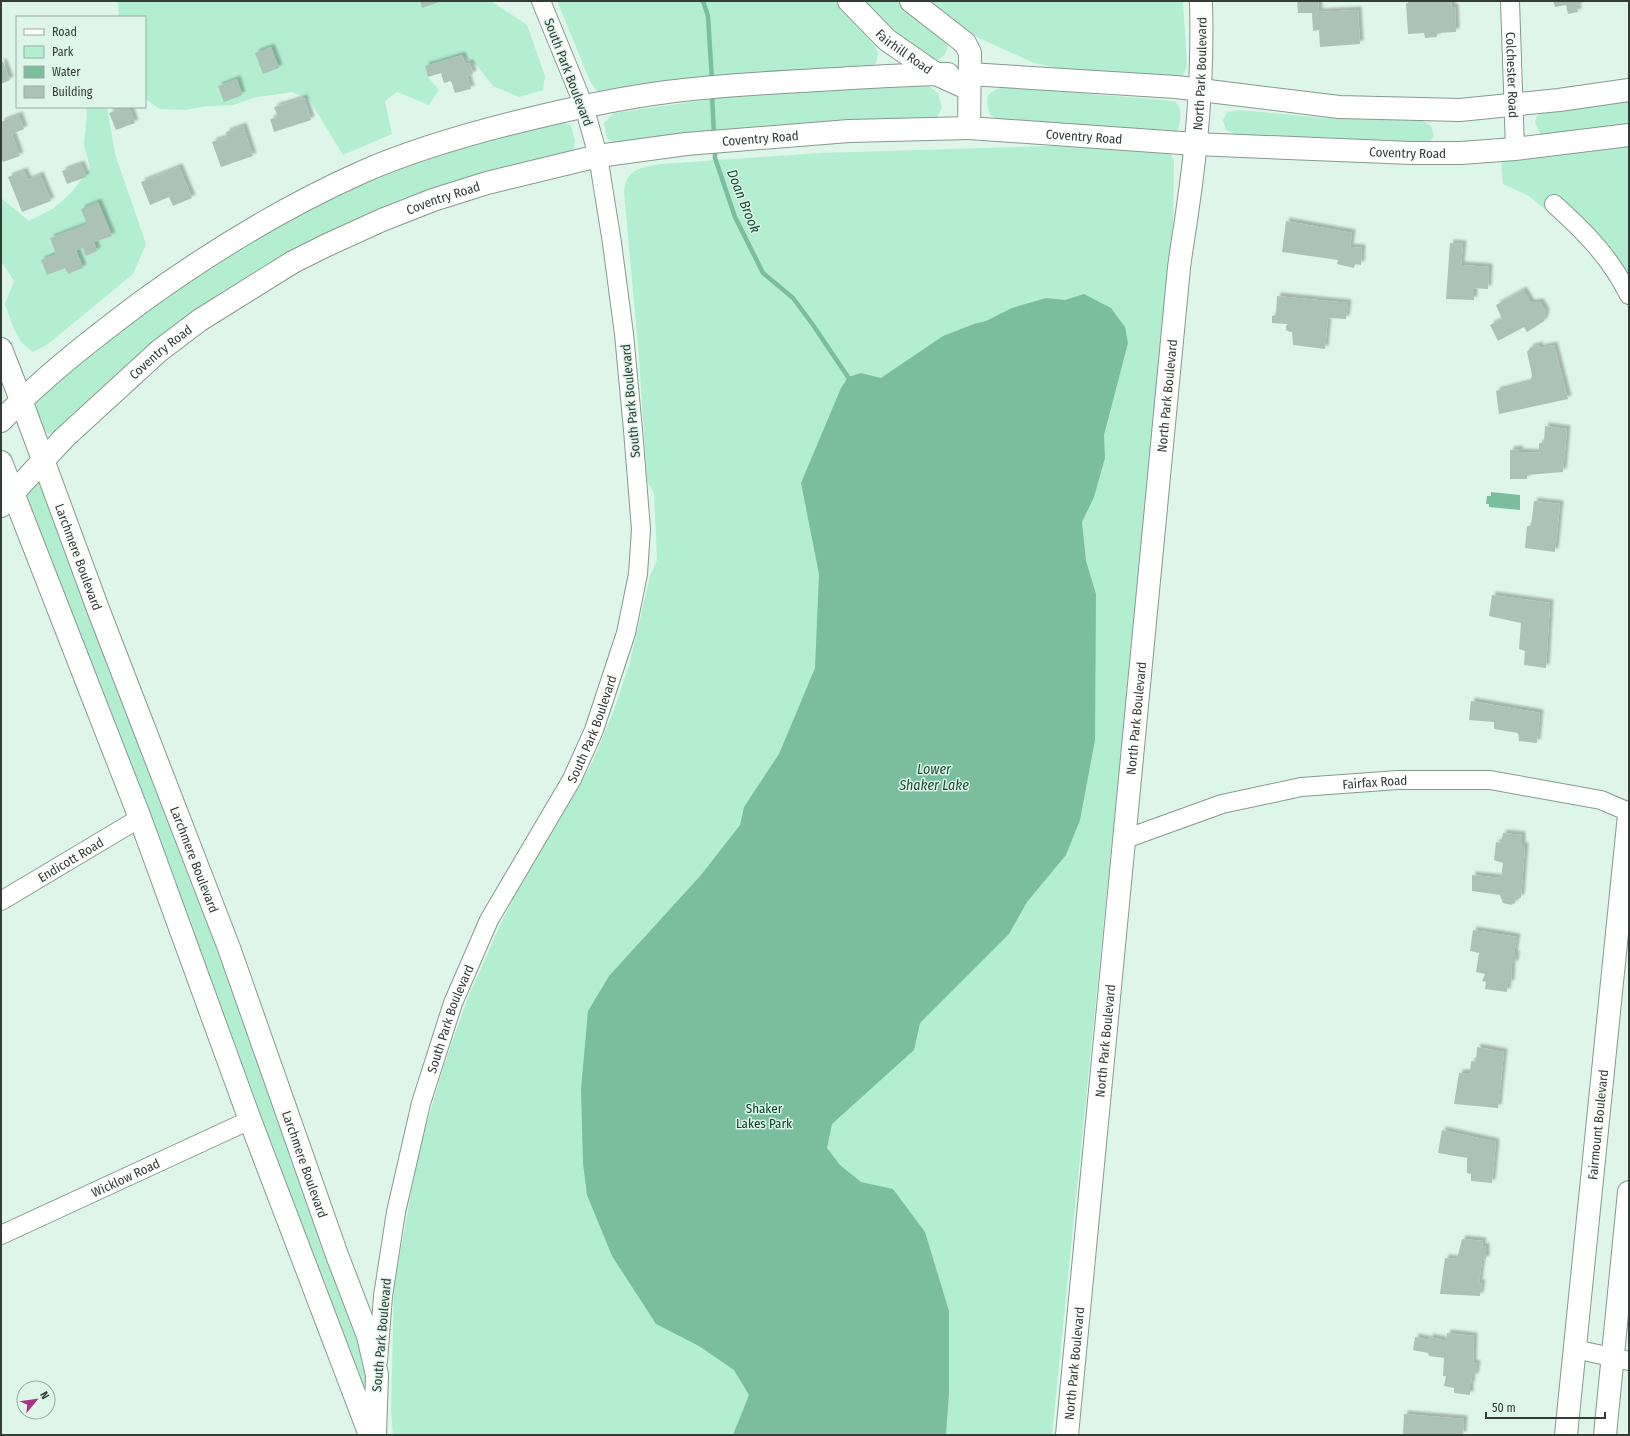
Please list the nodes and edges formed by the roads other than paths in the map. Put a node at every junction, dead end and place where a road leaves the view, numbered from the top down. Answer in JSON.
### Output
{"nodes":[{"id":1,"x":541,"y":1,"type":"edge"},
{"id":2,"x":849,"y":1,"type":"edge"},
{"id":3,"x":911,"y":1,"type":"edge"},
{"id":4,"x":1201,"y":1,"type":"edge"},
{"id":5,"x":1510,"y":1,"type":"edge"},
{"id":6,"x":936,"y":74,"type":"junction"},
{"id":7,"x":969,"y":82,"type":"junction"},
{"id":8,"x":1629,"y":90,"type":"edge"},
{"id":9,"x":1200,"y":91,"type":"junction"},
{"id":10,"x":1513,"y":105,"type":"junction"},
{"id":11,"x":584,"y":106,"type":"junction"},
{"id":12,"x":969,"y":128,"type":"junction"},
{"id":13,"x":1629,"y":135,"type":"edge"},
{"id":14,"x":1195,"y":144,"type":"junction"},
{"id":15,"x":1515,"y":149,"type":"junction"},
{"id":16,"x":598,"y":156,"type":"junction"},
{"id":17,"x":1554,"y":204,"type":"dead end"},
{"id":18,"x":1629,"y":295,"type":"edge"},
{"id":19,"x":1,"y":349,"type":"edge"},
{"id":20,"x":21,"y":400,"type":"junction"},
{"id":21,"x":1,"y":421,"type":"edge"},
{"id":22,"x":42,"y":460,"type":"junction"},
{"id":23,"x":1,"y":462,"type":"edge"},
{"id":24,"x":7,"y":500,"type":"edge"},
{"id":25,"x":1629,"y":814,"type":"edge"},
{"id":26,"x":140,"y":818,"type":"junction"},
{"id":27,"x":1125,"y":839,"type":"junction"},
{"id":28,"x":1,"y":901,"type":"edge"},
{"id":29,"x":250,"y":1120,"type":"junction"},
{"id":30,"x":1629,"y":1192,"type":"edge"},
{"id":31,"x":1,"y":1235,"type":"edge"},
{"id":32,"x":337,"y":1254,"type":"junction"},
{"id":33,"x":307,"y":1269,"type":"junction"},
{"id":34,"x":1575,"y":1349,"type":"junction"},
{"id":35,"x":1621,"y":1359,"type":"edge"},
{"id":36,"x":377,"y":1375,"type":"junction"},
{"id":37,"x":370,"y":1435,"type":"edge"},
{"id":38,"x":375,"y":1435,"type":"edge"},
{"id":39,"x":1068,"y":1435,"type":"edge"},
{"id":40,"x":1566,"y":1435,"type":"edge"},
{"id":41,"x":1605,"y":1435,"type":"edge"}],
"edges":[{"from":1,"to":11,"type":"street","name":"South Park Boulevard"},
{"from":2,"to":6,"type":"main road","name":"Fairhill Road"},
{"from":3,"to":7,"type":"main road"},
{"from":4,"to":9,"type":"main road","name":"North Park Boulevard"},
{"from":5,"to":10,"type":"street","name":"Colchester Road"},
{"from":6,"to":7,"type":"main road"},
{"from":6,"to":11,"type":"main road"},
{"from":7,"to":9,"type":"main road"},
{"from":7,"to":12,"type":"main road"},
{"from":8,"to":10,"type":"main road"},
{"from":9,"to":10,"type":"main road"},
{"from":9,"to":14,"type":"main road","name":"North Park Boulevard"},
{"from":10,"to":15,"type":"street","name":"Colchester Road"},
{"from":11,"to":16,"type":"street","name":"South Park Boulevard"},
{"from":11,"to":20,"type":"main road"},
{"from":12,"to":14,"type":"main road","name":"Coventry Road"},
{"from":12,"to":16,"type":"main road","name":"Coventry Road"},
{"from":13,"to":15,"type":"main road","name":"Coventry Road"},
{"from":14,"to":15,"type":"main road","name":"Coventry Road"},
{"from":14,"to":27,"type":"main road","name":"North Park Boulevard"},
{"from":16,"to":22,"type":"main road","name":"Coventry Road"},
{"from":16,"to":36,"type":"street","name":"South Park Boulevard"},
{"from":17,"to":18,"type":"street"},
{"from":19,"to":20,"type":"main road","name":"Larchmere Boulevard"},
{"from":20,"to":21,"type":"main road"},
{"from":20,"to":22,"type":"main road","name":"Larchmere Boulevard"},
{"from":22,"to":24,"type":"main road","name":"Coventry Road"},
{"from":22,"to":32,"type":"main road","name":"Larchmere Boulevard"},
{"from":23,"to":24,"type":"main road"},
{"from":24,"to":26,"type":"main road"},
{"from":25,"to":27,"type":"street","name":"Fairfax Road"},
{"from":25,"to":34,"type":"main road","name":"Fairmount Boulevard"},
{"from":26,"to":28,"type":"street","name":"Endicott Road"},
{"from":26,"to":29,"type":"main road"},
{"from":27,"to":39,"type":"main road","name":"North Park Boulevard"},
{"from":29,"to":31,"type":"street","name":"Wicklow Road"},
{"from":29,"to":33,"type":"main road"},
{"from":30,"to":35,"type":"main road"},
{"from":32,"to":33,"type":"main road"},
{"from":32,"to":36,"type":"main road","name":"Larchmere Boulevard"},
{"from":33,"to":37,"type":"main road"},
{"from":34,"to":35,"type":"street"},
{"from":34,"to":40,"type":"main road","name":"Fairmount Boulevard"},
{"from":35,"to":41,"type":"main road"},
{"from":36,"to":38,"type":"main road","name":"South Park Boulevard"}]}
